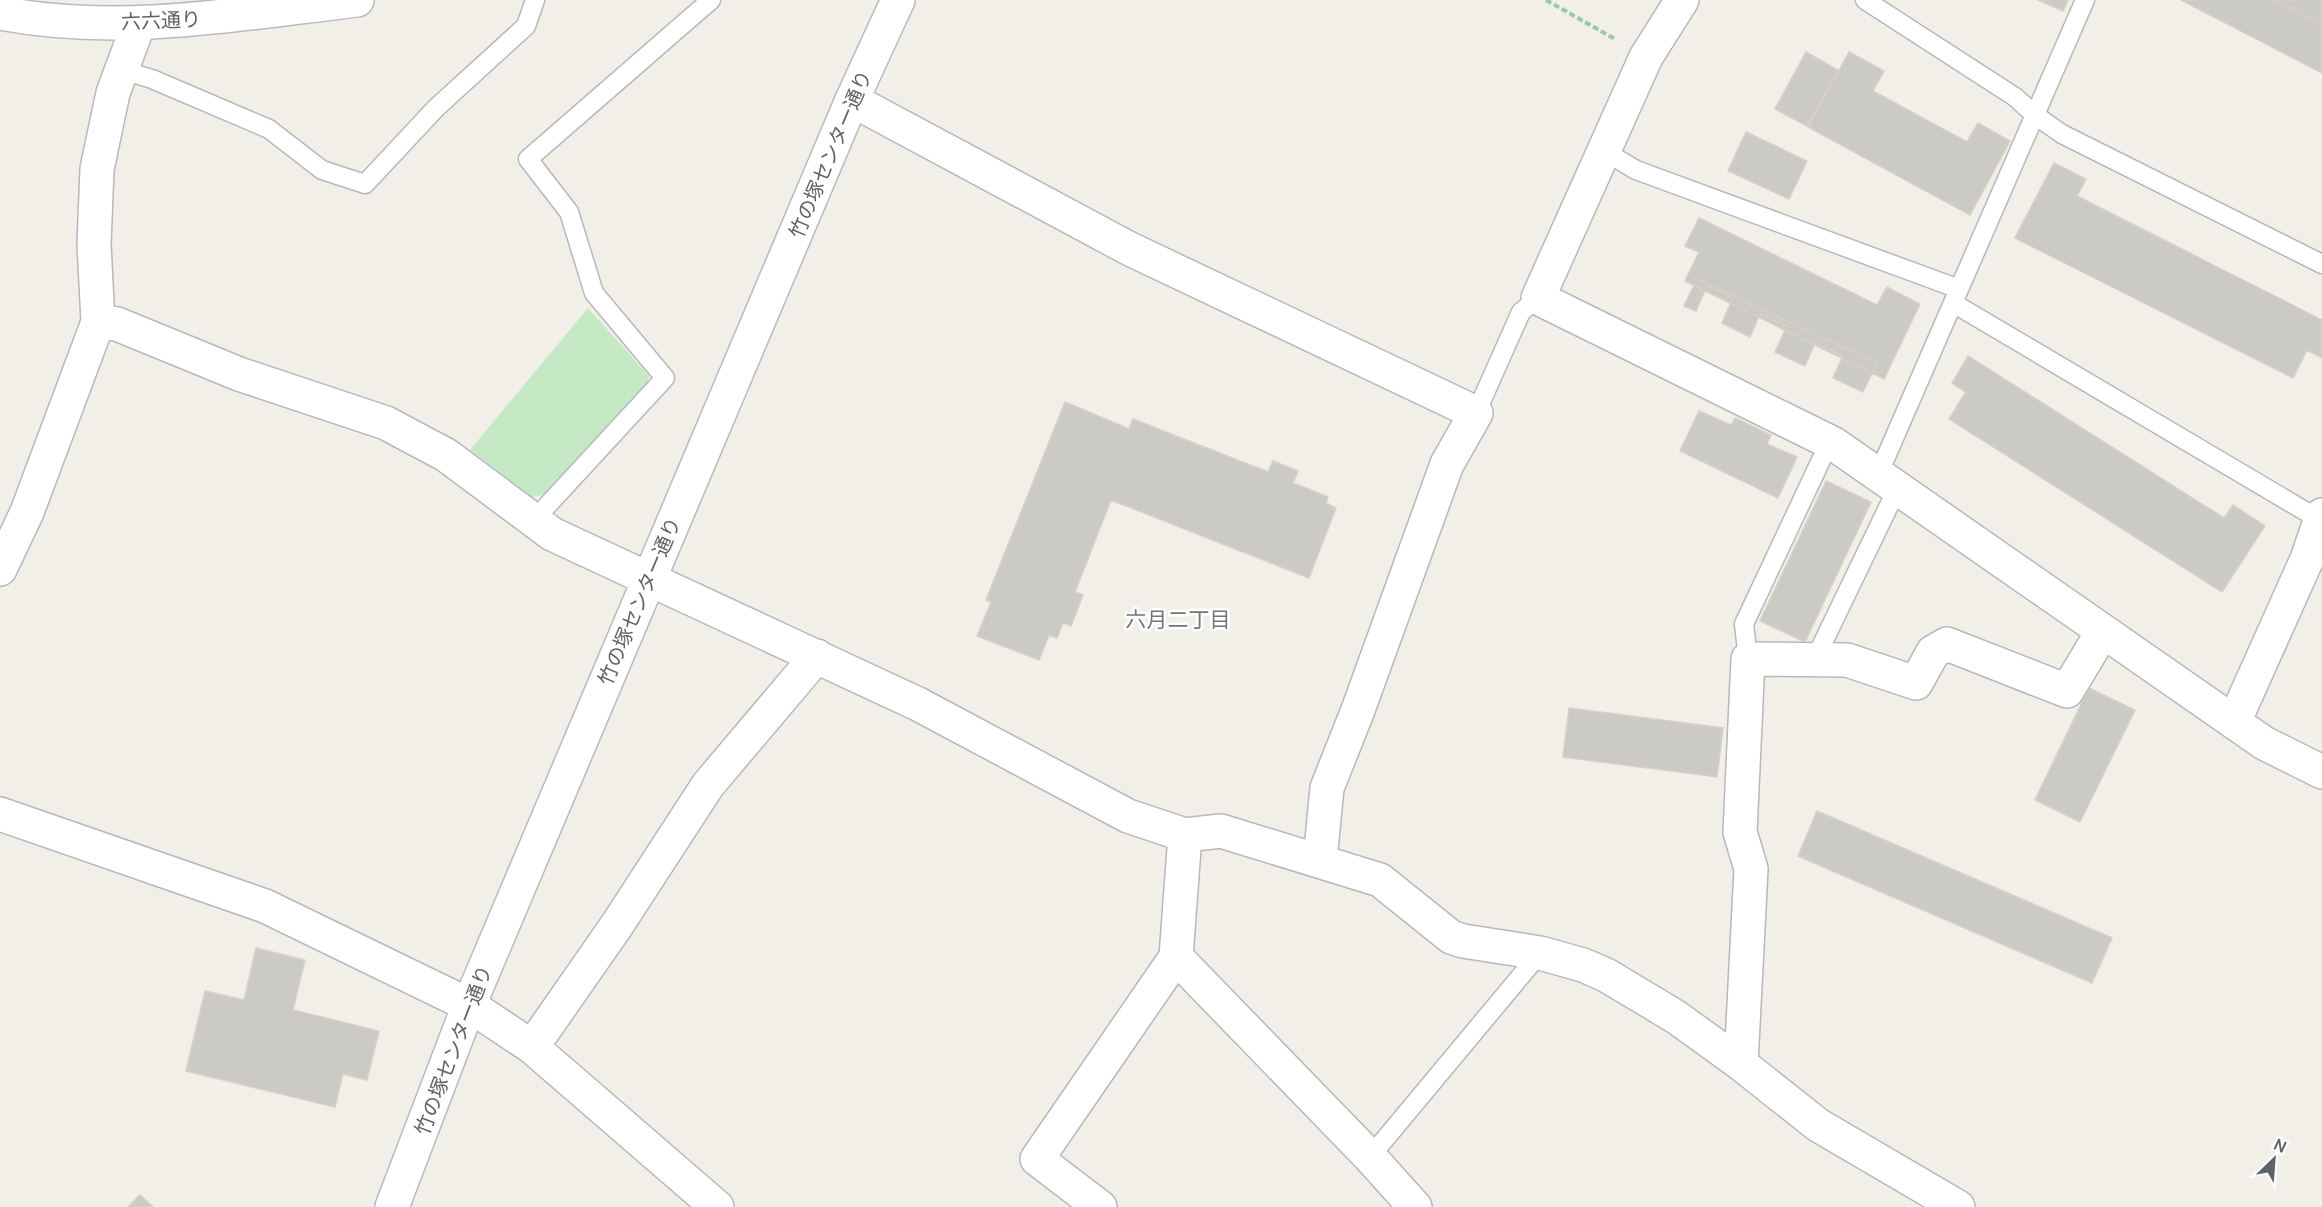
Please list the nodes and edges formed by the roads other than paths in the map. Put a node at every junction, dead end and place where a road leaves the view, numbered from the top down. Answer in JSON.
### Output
{"nodes":[{"id":1,"x":357,"y":0,"type":"edge"},
{"id":2,"x":535,"y":0,"type":"edge"},
{"id":3,"x":711,"y":0,"type":"edge"},
{"id":4,"x":898,"y":0,"type":"edge"},
{"id":5,"x":1682,"y":0,"type":"edge"},
{"id":6,"x":1865,"y":0,"type":"edge"},
{"id":7,"x":2085,"y":0,"type":"edge"},
{"id":8,"x":0,"y":13,"type":"edge"},
{"id":9,"x":160,"y":15,"type":"edge"},
{"id":10,"x":122,"y":70,"type":"junction"},
{"id":11,"x":852,"y":100,"type":"junction"},
{"id":12,"x":2035,"y":115,"type":"junction"},
{"id":13,"x":1604,"y":151,"type":"junction"},
{"id":14,"x":2322,"y":264,"type":"edge"},
{"id":15,"x":1956,"y":296,"type":"junction"},
{"id":16,"x":1538,"y":298,"type":"junction"},
{"id":17,"x":98,"y":322,"type":"junction"},
{"id":18,"x":1476,"y":413,"type":"junction"},
{"id":19,"x":1830,"y":441,"type":"junction"},
{"id":20,"x":1888,"y":482,"type":"junction"},
{"id":21,"x":2321,"y":518,"type":"edge"},
{"id":22,"x":533,"y":521,"type":"junction"},
{"id":23,"x":2,"y":558,"type":"edge"},
{"id":24,"x":648,"y":579,"type":"junction"},
{"id":25,"x":2103,"y":631,"type":"junction"},
{"id":26,"x":817,"y":656,"type":"junction"},
{"id":27,"x":1748,"y":659,"type":"junction"},
{"id":28,"x":1815,"y":659,"type":"junction"},
{"id":29,"x":2234,"y":722,"type":"junction"},
{"id":30,"x":2322,"y":772,"type":"edge"},
{"id":31,"x":0,"y":813,"type":"edge"},
{"id":32,"x":1185,"y":835,"type":"junction"},
{"id":33,"x":1320,"y":860,"type":"junction"},
{"id":34,"x":1540,"y":953,"type":"junction"},
{"id":35,"x":1176,"y":957,"type":"junction"},
{"id":36,"x":469,"y":1005,"type":"junction"},
{"id":37,"x":532,"y":1047,"type":"junction"},
{"id":38,"x":1741,"y":1064,"type":"junction"},
{"id":39,"x":1370,"y":1157,"type":"junction"},
{"id":40,"x":392,"y":1207,"type":"edge"},
{"id":41,"x":717,"y":1207,"type":"edge"},
{"id":42,"x":1100,"y":1207,"type":"edge"},
{"id":43,"x":1415,"y":1207,"type":"edge"},
{"id":44,"x":1958,"y":1207,"type":"edge"}],
"edges":[{"from":1,"to":9,"type":"street","name":"六六通り"},
{"from":2,"to":10,"type":"lane"},
{"from":3,"to":22,"type":"lane"},
{"from":4,"to":11,"type":"street","name":"竹の塚センター通り"},
{"from":5,"to":13,"type":"street"},
{"from":6,"to":12,"type":"lane"},
{"from":7,"to":12,"type":"lane"},
{"from":8,"to":9,"type":"street","name":"六六通り"},
{"from":9,"to":10,"type":"street"},
{"from":10,"to":17,"type":"street"},
{"from":11,"to":18,"type":"street"},
{"from":11,"to":24,"type":"street","name":"竹の塚センター通り"},
{"from":12,"to":14,"type":"lane"},
{"from":12,"to":15,"type":"lane"},
{"from":13,"to":15,"type":"lane"},
{"from":13,"to":16,"type":"street"},
{"from":15,"to":20,"type":"lane"},
{"from":15,"to":21,"type":"lane"},
{"from":16,"to":18,"type":"lane"},
{"from":16,"to":19,"type":"street"},
{"from":17,"to":22,"type":"street"},
{"from":17,"to":23,"type":"street"},
{"from":18,"to":33,"type":"street"},
{"from":19,"to":20,"type":"street"},
{"from":19,"to":27,"type":"lane"},
{"from":20,"to":25,"type":"street"},
{"from":20,"to":28,"type":"lane"},
{"from":21,"to":29,"type":"street"},
{"from":22,"to":24,"type":"street"},
{"from":24,"to":26,"type":"street"},
{"from":24,"to":36,"type":"street","name":"竹の塚センター通り"},
{"from":25,"to":28,"type":"street"},
{"from":25,"to":29,"type":"street"},
{"from":26,"to":32,"type":"street"},
{"from":26,"to":37,"type":"street"},
{"from":27,"to":28,"type":"street"},
{"from":27,"to":38,"type":"street"},
{"from":29,"to":30,"type":"street"},
{"from":31,"to":36,"type":"street"},
{"from":32,"to":33,"type":"street"},
{"from":32,"to":35,"type":"street"},
{"from":33,"to":34,"type":"street"},
{"from":34,"to":38,"type":"street"},
{"from":34,"to":39,"type":"lane"},
{"from":35,"to":39,"type":"street"},
{"from":35,"to":42,"type":"street"},
{"from":36,"to":37,"type":"street"},
{"from":36,"to":40,"type":"street","name":"竹の塚センター通り"},
{"from":37,"to":41,"type":"street"},
{"from":38,"to":44,"type":"street"},
{"from":39,"to":43,"type":"street"}]}
